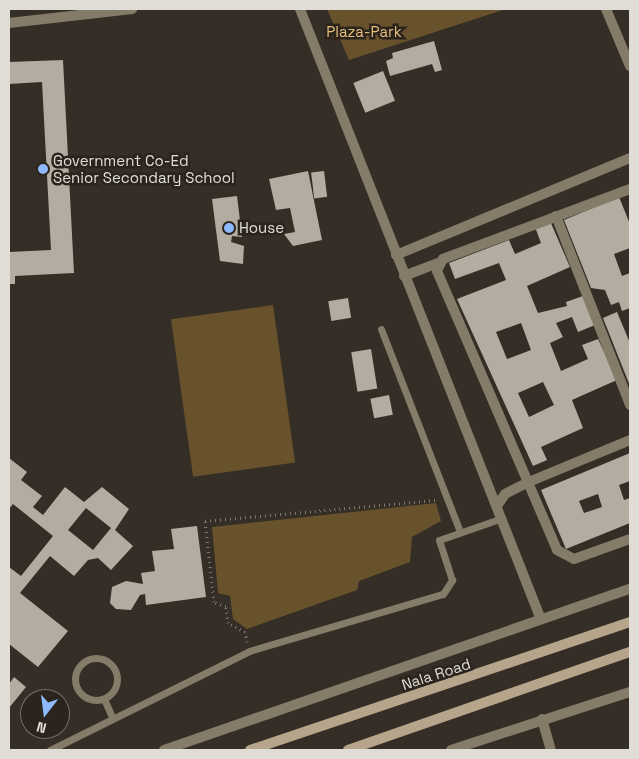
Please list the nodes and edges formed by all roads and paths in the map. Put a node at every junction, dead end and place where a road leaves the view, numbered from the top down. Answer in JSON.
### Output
{"nodes":[{"id":1,"x":132,"y":9,"type":"edge"},
{"id":2,"x":300,"y":9,"type":"edge"},
{"id":3,"x":606,"y":9,"type":"edge"},
{"id":4,"x":9,"y":22,"type":"edge"},
{"id":5,"x":630,"y":66,"type":"edge"},
{"id":6,"x":630,"y":158,"type":"edge"},
{"id":7,"x":630,"y":189,"type":"edge"},
{"id":8,"x":556,"y":216,"type":"junction"},
{"id":9,"x":396,"y":255,"type":"junction"},
{"id":10,"x":438,"y":264,"type":"junction"},
{"id":11,"x":404,"y":276,"type":"junction"},
{"id":12,"x":381,"y":329,"type":"dead end"},
{"id":13,"x":630,"y":405,"type":"edge"},
{"id":14,"x":630,"y":440,"type":"edge"},
{"id":15,"x":531,"y":481,"type":"junction"},
{"id":16,"x":446,"y":499,"type":"junction"},
{"id":17,"x":497,"y":506,"type":"junction"},
{"id":18,"x":502,"y":518,"type":"junction"},
{"id":19,"x":460,"y":532,"type":"junction"},
{"id":20,"x":630,"y":538,"type":"edge"},
{"id":21,"x":630,"y":589,"type":"edge"},
{"id":22,"x":540,"y":617,"type":"junction"},
{"id":23,"x":630,"y":622,"type":"edge"},
{"id":24,"x":249,"y":651,"type":"junction"},
{"id":25,"x":630,"y":652,"type":"edge"},
{"id":26,"x":630,"y":692,"type":"edge"},
{"id":27,"x":104,"y":699,"type":"junction"},
{"id":28,"x":112,"y":717,"type":"junction"},
{"id":29,"x":542,"y":720,"type":"junction"},
{"id":30,"x":50,"y":750,"type":"edge"},
{"id":31,"x":164,"y":750,"type":"edge"},
{"id":32,"x":250,"y":750,"type":"edge"},
{"id":33,"x":348,"y":750,"type":"edge"},
{"id":34,"x":451,"y":750,"type":"edge"},
{"id":35,"x":551,"y":750,"type":"edge"}],
"edges":[{"from":1,"to":4,"type":"street"},
{"from":2,"to":9,"type":"street"},
{"from":3,"to":5,"type":"street"},
{"from":6,"to":9,"type":"street"},
{"from":7,"to":8,"type":"street"},
{"from":8,"to":10,"type":"street"},
{"from":8,"to":13,"type":"street"},
{"from":9,"to":11,"type":"street"},
{"from":10,"to":11,"type":"street"},
{"from":10,"to":15,"type":"street"},
{"from":11,"to":17,"type":"street"},
{"from":12,"to":16,"type":"lane"},
{"from":14,"to":15,"type":"street"},
{"from":15,"to":17,"type":"street"},
{"from":15,"to":20,"type":"street"},
{"from":16,"to":19,"type":"lane"},
{"from":16,"to":24,"type":"path"},
{"from":17,"to":18,"type":"street"},
{"from":18,"to":19,"type":"lane"},
{"from":18,"to":22,"type":"street"},
{"from":19,"to":24,"type":"lane"},
{"from":21,"to":22,"type":"street"},
{"from":22,"to":31,"type":"street"},
{"from":23,"to":32,"type":"main road","name":"Nala Road"},
{"from":24,"to":28,"type":"lane"},
{"from":25,"to":33,"type":"main road"},
{"from":26,"to":29,"type":"street"},
{"from":27,"to":27,"type":"lane"},
{"from":27,"to":28,"type":"lane"},
{"from":28,"to":30,"type":"lane"},
{"from":29,"to":34,"type":"street"},
{"from":29,"to":35,"type":"street"}]}
